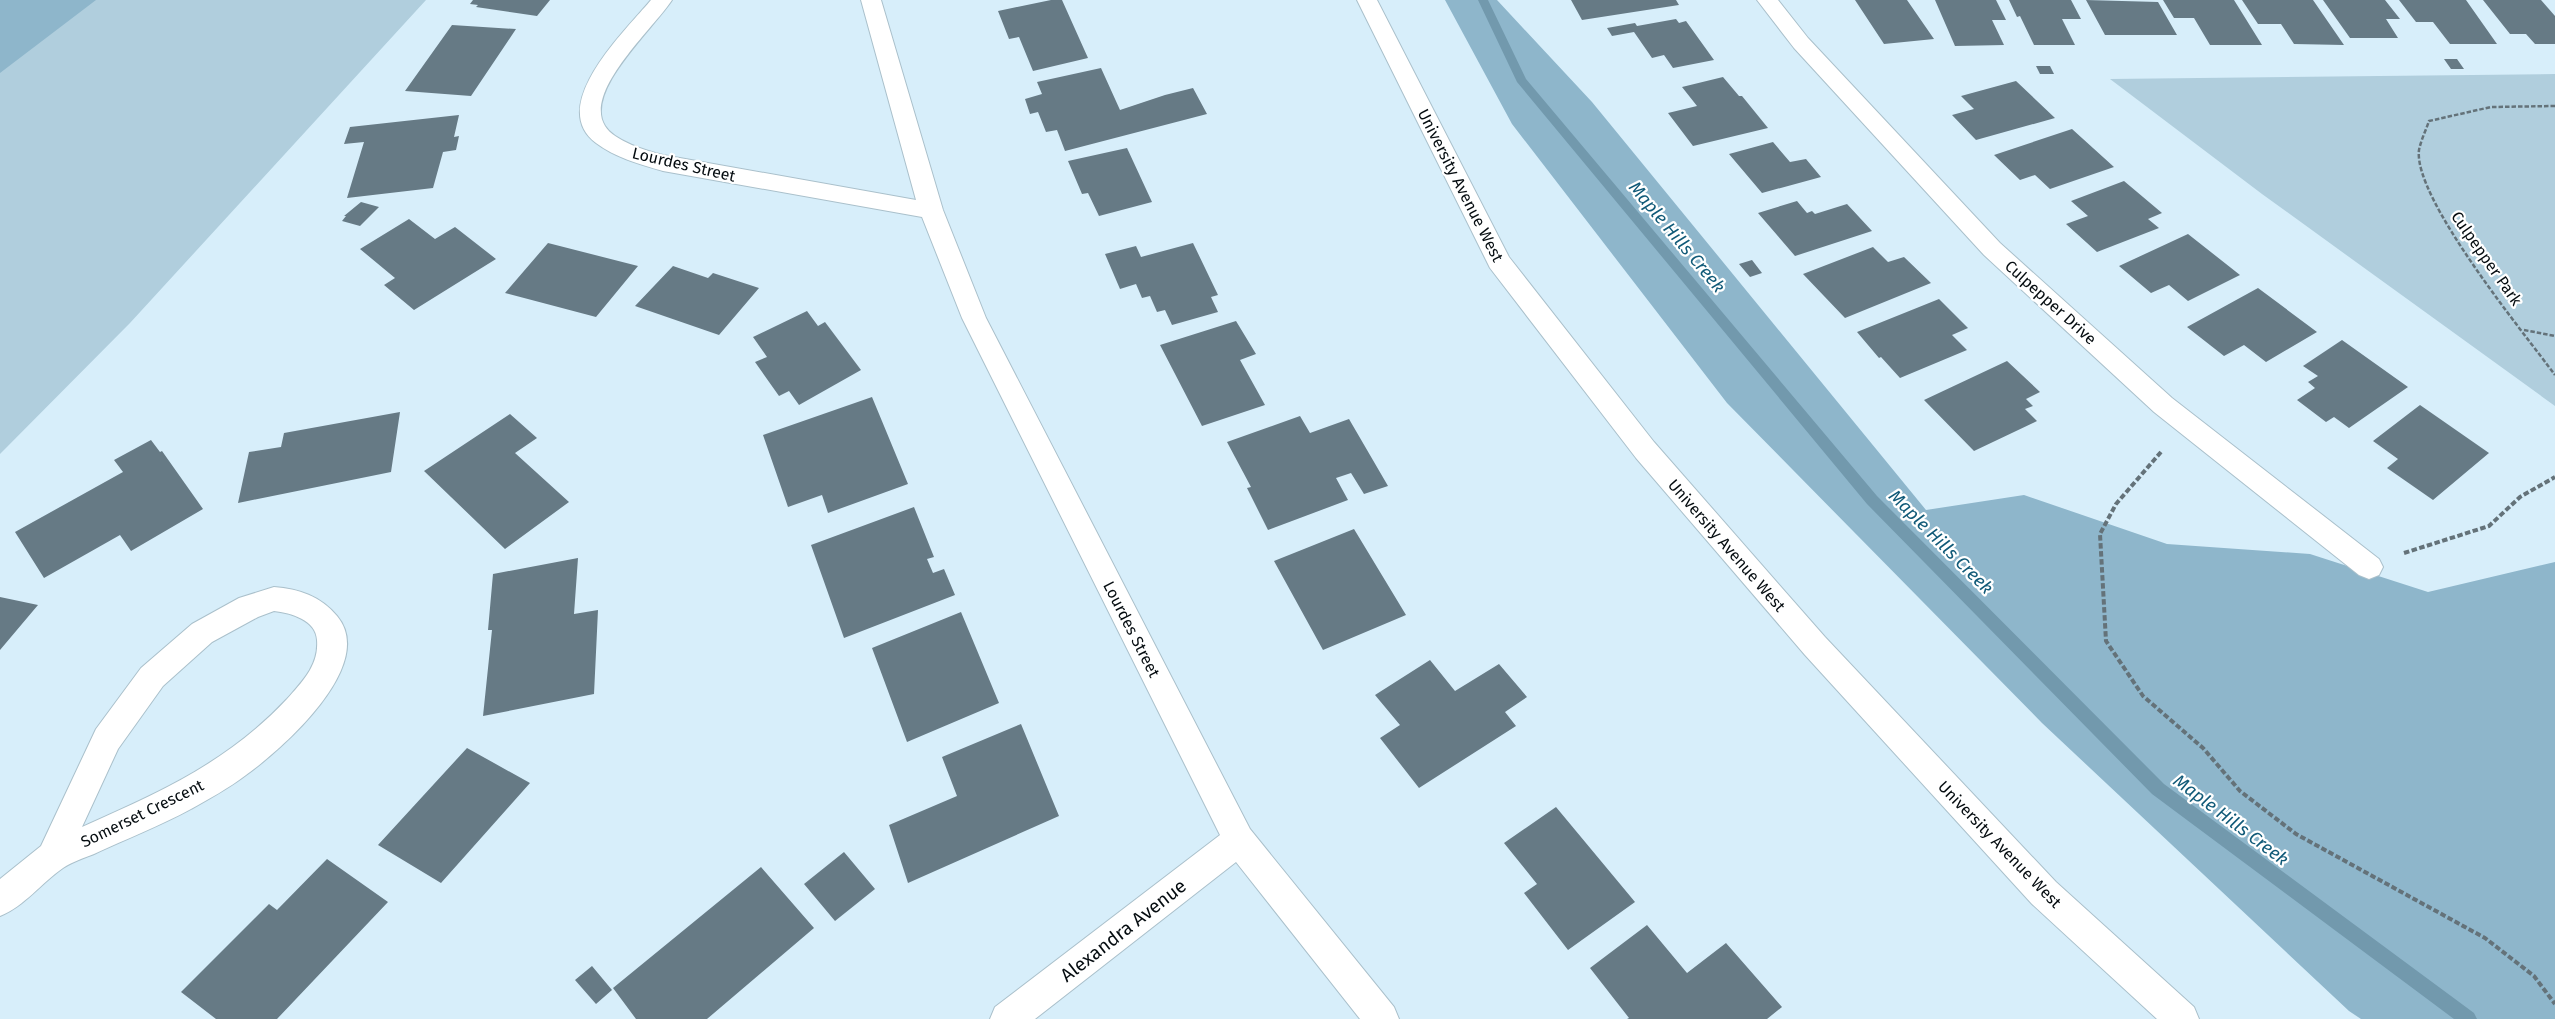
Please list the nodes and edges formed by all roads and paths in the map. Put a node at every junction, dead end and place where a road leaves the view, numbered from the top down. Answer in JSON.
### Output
{"nodes":[{"id":1,"x":662,"y":0,"type":"edge"},
{"id":2,"x":871,"y":0,"type":"edge"},
{"id":3,"x":1367,"y":0,"type":"edge"},
{"id":4,"x":1767,"y":0,"type":"edge"},
{"id":5,"x":2555,"y":106,"type":"edge"},
{"id":6,"x":931,"y":210,"type":"junction"},
{"id":7,"x":2524,"y":330,"type":"junction"},
{"id":8,"x":2555,"y":336,"type":"edge"},
{"id":9,"x":2555,"y":375,"type":"edge"},
{"id":10,"x":2186,"y":423,"type":"junction"},
{"id":11,"x":2555,"y":477,"type":"edge"},
{"id":12,"x":2369,"y":567,"type":"joint"},
{"id":13,"x":1239,"y":840,"type":"junction"},
{"id":14,"x":52,"y":857,"type":"junction"},
{"id":15,"x":0,"y":900,"type":"edge"},
{"id":16,"x":2555,"y":1004,"type":"edge"},
{"id":17,"x":1007,"y":1019,"type":"edge"},
{"id":18,"x":1382,"y":1019,"type":"edge"},
{"id":19,"x":2182,"y":1019,"type":"edge"}],
"edges":[{"from":1,"to":6,"type":"street","name":"Lourdes Street"},
{"from":2,"to":6,"type":"street","name":"Lourdes Street"},
{"from":3,"to":19,"type":"street","name":"University Avenue West"},
{"from":4,"to":10,"type":"street","name":"Culpepper Drive"},
{"from":5,"to":7,"type":"path","name":"Culpepper Park"},
{"from":6,"to":13,"type":"street","name":"Lourdes Street"},
{"from":7,"to":8,"type":"path"},
{"from":7,"to":9,"type":"path","name":"Culpepper Park"},
{"from":10,"to":12,"type":"street","name":"Culpepper Drive"},
{"from":10,"to":16,"type":"path"},
{"from":11,"to":12,"type":"path"},
{"from":13,"to":17,"type":"street","name":"Alexandra Avenue"},
{"from":13,"to":18,"type":"street","name":"Lourdes Street"},
{"from":14,"to":14,"type":"street","name":"Somerset Crescent"},
{"from":14,"to":15,"type":"street","name":"Somerset Crescent"}]}
